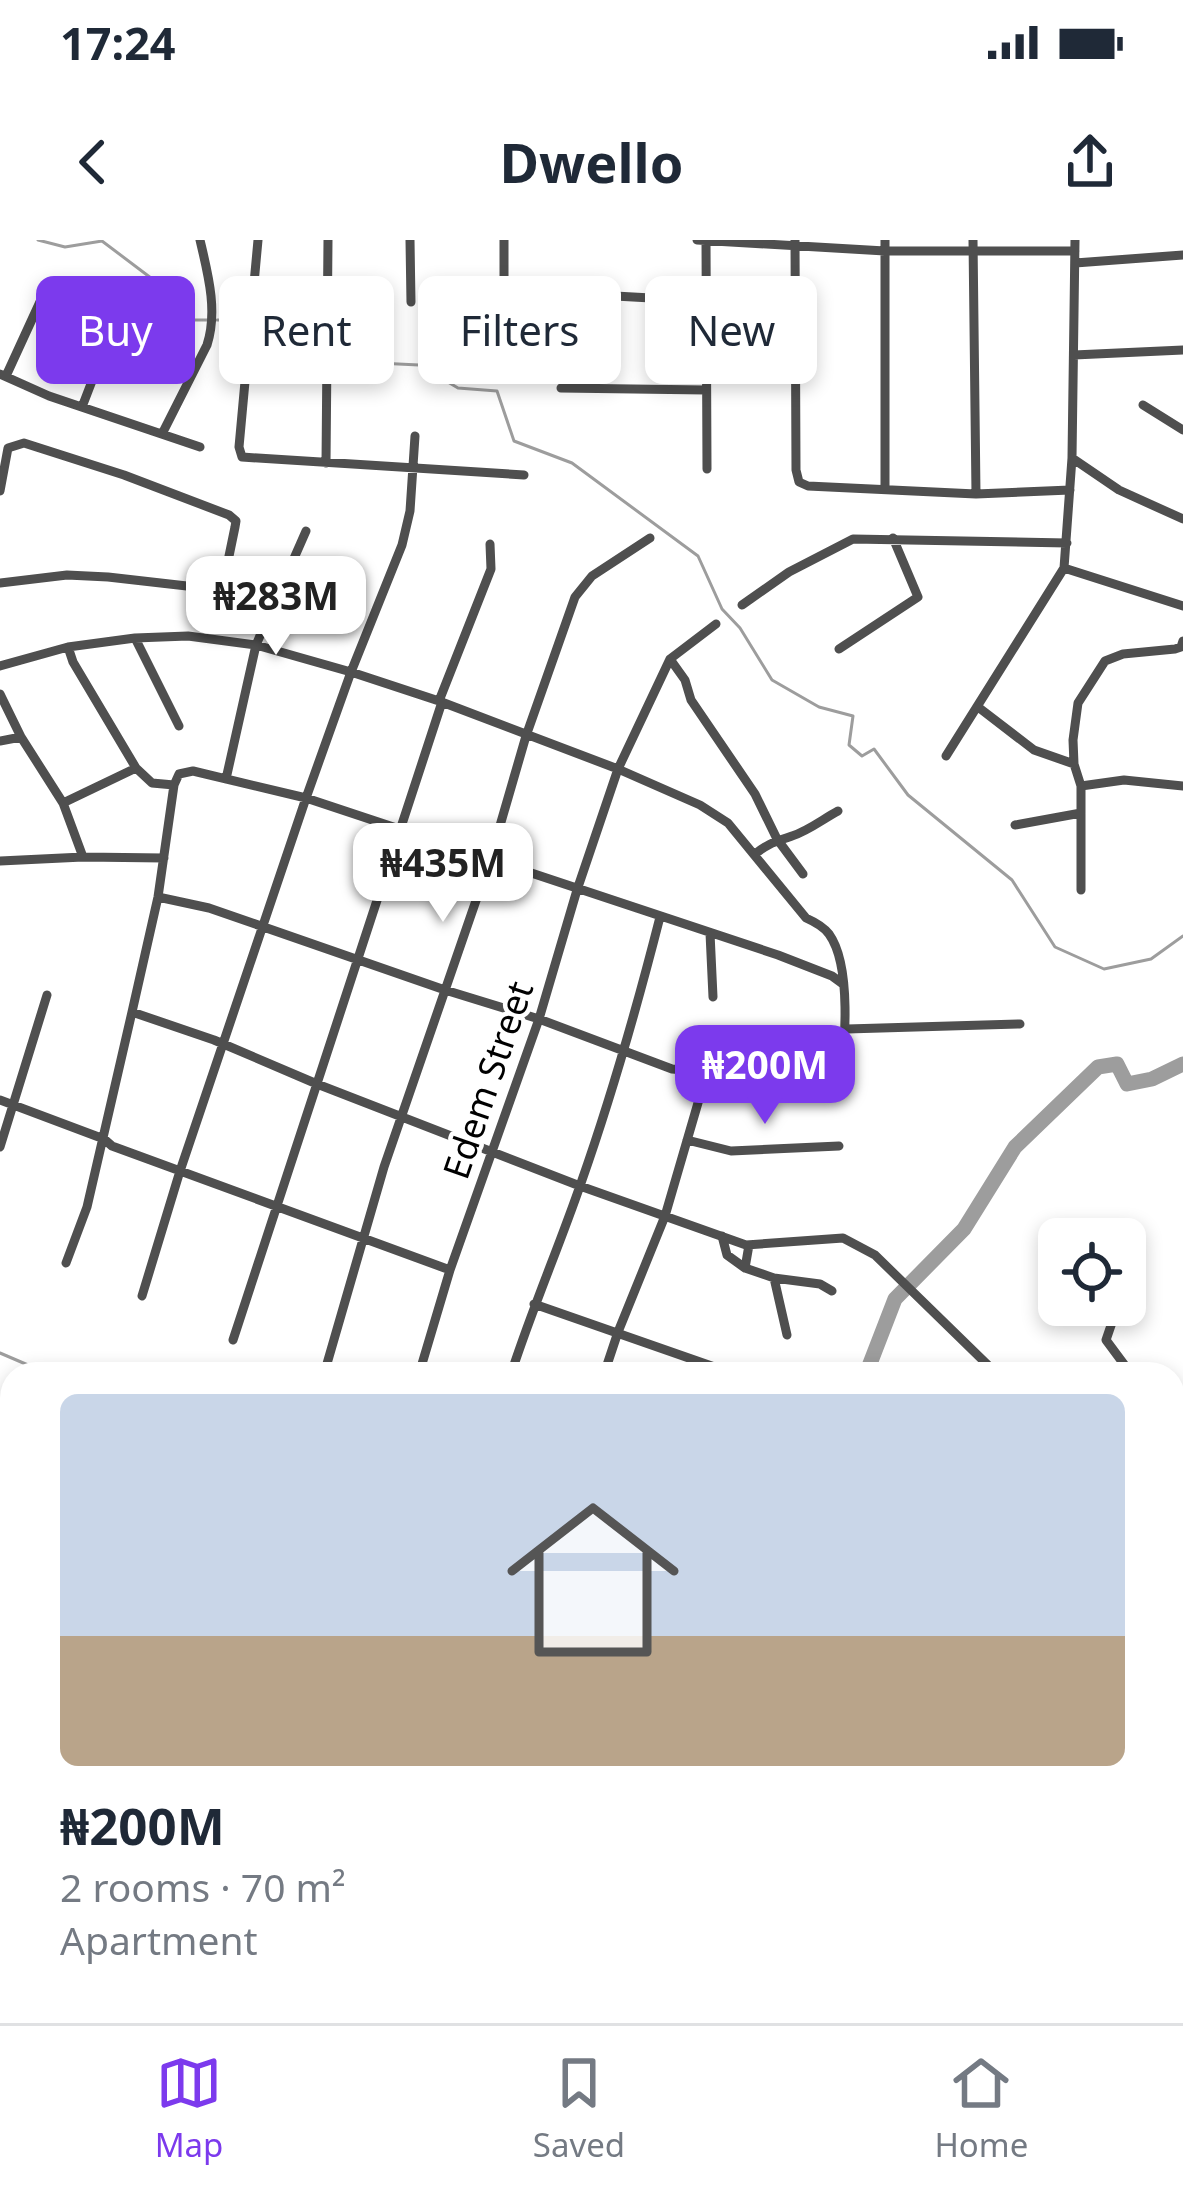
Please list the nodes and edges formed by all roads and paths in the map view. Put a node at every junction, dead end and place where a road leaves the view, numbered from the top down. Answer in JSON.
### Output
{"nodes":[{"id":1,"x":200,"y":240,"type":"edge"},
{"id":2,"x":259,"y":240,"type":"edge"},
{"id":3,"x":328,"y":240,"type":"edge"},
{"id":4,"x":410,"y":240,"type":"edge"},
{"id":5,"x":504,"y":240,"type":"edge"},
{"id":6,"x":703,"y":240,"type":"edge"},
{"id":7,"x":795,"y":242,"type":"edge"},
{"id":8,"x":885,"y":246,"type":"edge"},
{"id":9,"x":973,"y":246,"type":"edge"},
{"id":10,"x":1075,"y":251,"type":"edge"},
{"id":11,"x":1183,"y":256,"type":"edge"},
{"id":12,"x":504,"y":276,"type":"edge"},
{"id":13,"x":704,"y":276,"type":"edge"},
{"id":14,"x":411,"y":302,"type":"dead end"},
{"id":15,"x":36,"y":309,"type":"edge"},
{"id":16,"x":1183,"y":350,"type":"edge"},
{"id":17,"x":1074,"y":355,"type":"junction"},
{"id":18,"x":3,"y":375,"type":"edge"},
{"id":19,"x":91,"y":384,"type":"edge"},
{"id":20,"x":706,"y":384,"type":"edge"},
{"id":21,"x":561,"y":388,"type":"dead end"},
{"id":22,"x":706,"y":391,"type":"junction"},
{"id":23,"x":1143,"y":405,"type":"dead end"},
{"id":24,"x":82,"y":407,"type":"junction"},
{"id":25,"x":1183,"y":430,"type":"edge"},
{"id":26,"x":162,"y":434,"type":"junction"},
{"id":27,"x":415,"y":436,"type":"dead end"},
{"id":28,"x":200,"y":447,"type":"dead end"},
{"id":29,"x":1072,"y":458,"type":"junction"},
{"id":30,"x":326,"y":464,"type":"junction"},
{"id":31,"x":412,"y":468,"type":"junction"},
{"id":32,"x":707,"y":470,"type":"dead end"},
{"id":33,"x":524,"y":475,"type":"dead end"},
{"id":34,"x":885,"y":489,"type":"junction"},
{"id":35,"x":1070,"y":490,"type":"junction"},
{"id":36,"x":0,"y":491,"type":"edge"},
{"id":37,"x":976,"y":494,"type":"junction"},
{"id":38,"x":1183,"y":519,"type":"edge"},
{"id":39,"x":306,"y":531,"type":"dead end"},
{"id":40,"x":650,"y":538,"type":"dead end"},
{"id":41,"x":893,"y":538,"type":"junction"},
{"id":42,"x":1067,"y":543,"type":"junction"},
{"id":43,"x":490,"y":544,"type":"dead end"},
{"id":44,"x":1064,"y":568,"type":"junction"},
{"id":45,"x":0,"y":583,"type":"edge"},
{"id":46,"x":222,"y":590,"type":"junction"},
{"id":47,"x":274,"y":602,"type":"junction"},
{"id":48,"x":742,"y":605,"type":"dead end"},
{"id":49,"x":1183,"y":606,"type":"edge"},
{"id":50,"x":716,"y":624,"type":"dead end"},
{"id":51,"x":135,"y":638,"type":"junction"},
{"id":52,"x":256,"y":645,"type":"junction"},
{"id":53,"x":68,"y":646,"type":"junction"},
{"id":54,"x":1182,"y":646,"type":"edge"},
{"id":55,"x":838,"y":650,"type":"dead end"},
{"id":56,"x":670,"y":659,"type":"junction"},
{"id":57,"x":0,"y":666,"type":"edge"},
{"id":58,"x":351,"y":672,"type":"junction"},
{"id":59,"x":0,"y":694,"type":"edge"},
{"id":60,"x":440,"y":701,"type":"junction"},
{"id":61,"x":978,"y":707,"type":"junction"},
{"id":62,"x":179,"y":726,"type":"dead end"},
{"id":63,"x":526,"y":736,"type":"junction"},
{"id":64,"x":21,"y":737,"type":"junction"},
{"id":65,"x":0,"y":741,"type":"edge"},
{"id":66,"x":946,"y":756,"type":"dead end"},
{"id":67,"x":1074,"y":764,"type":"junction"},
{"id":68,"x":136,"y":768,"type":"junction"},
{"id":69,"x":618,"y":769,"type":"junction"},
{"id":70,"x":226,"y":779,"type":"junction"},
{"id":71,"x":174,"y":785,"type":"junction"},
{"id":72,"x":1081,"y":786,"type":"junction"},
{"id":73,"x":1183,"y":786,"type":"edge"},
{"id":74,"x":306,"y":798,"type":"junction"},
{"id":75,"x":63,"y":803,"type":"junction"},
{"id":76,"x":838,"y":811,"type":"dead end"},
{"id":77,"x":1081,"y":813,"type":"junction"},
{"id":78,"x":1015,"y":825,"type":"dead end"},
{"id":79,"x":399,"y":829,"type":"junction"},
{"id":80,"x":777,"y":839,"type":"junction"},
{"id":81,"x":755,"y":854,"type":"junction"},
{"id":82,"x":83,"y":857,"type":"junction"},
{"id":83,"x":164,"y":858,"type":"junction"},
{"id":84,"x":490,"y":860,"type":"junction"},
{"id":85,"x":0,"y":861,"type":"edge"},
{"id":86,"x":803,"y":874,"type":"dead end"},
{"id":87,"x":577,"y":890,"type":"junction"},
{"id":88,"x":1081,"y":890,"type":"dead end"},
{"id":89,"x":158,"y":897,"type":"junction"},
{"id":90,"x":660,"y":917,"type":"junction"},
{"id":91,"x":263,"y":927,"type":"junction"},
{"id":92,"x":710,"y":933,"type":"junction"},
{"id":93,"x":357,"y":960,"type":"junction"},
{"id":94,"x":843,"y":984,"type":"junction"},
{"id":95,"x":445,"y":990,"type":"junction"},
{"id":96,"x":46,"y":995,"type":"dead end"},
{"id":97,"x":713,"y":997,"type":"dead end"},
{"id":98,"x":133,"y":1012,"type":"junction"},
{"id":99,"x":539,"y":1019,"type":"junction"},
{"id":100,"x":1020,"y":1024,"type":"dead end"},
{"id":101,"x":847,"y":1029,"type":"junction"},
{"id":102,"x":224,"y":1044,"type":"junction"},
{"id":103,"x":625,"y":1051,"type":"junction"},
{"id":104,"x":844,"y":1054,"type":"junction"},
{"id":105,"x":707,"y":1072,"type":"junction"},
{"id":106,"x":316,"y":1084,"type":"junction"},
{"id":107,"x":840,"y":1084,"type":"dead end"},
{"id":108,"x":0,"y":1100,"type":"edge"},
{"id":109,"x":12,"y":1106,"type":"junction"},
{"id":110,"x":402,"y":1115,"type":"junction"},
{"id":111,"x":104,"y":1139,"type":"junction"},
{"id":112,"x":687,"y":1140,"type":"junction"},
{"id":113,"x":839,"y":1146,"type":"dead end"},
{"id":114,"x":0,"y":1147,"type":"edge"},
{"id":115,"x":494,"y":1152,"type":"junction"},
{"id":116,"x":180,"y":1171,"type":"junction"},
{"id":117,"x":580,"y":1186,"type":"junction"},
{"id":118,"x":278,"y":1208,"type":"junction"},
{"id":119,"x":665,"y":1216,"type":"junction"},
{"id":120,"x":722,"y":1236,"type":"junction"},
{"id":121,"x":364,"y":1238,"type":"junction"},
{"id":122,"x":749,"y":1245,"type":"junction"},
{"id":123,"x":66,"y":1263,"type":"dead end"},
{"id":124,"x":745,"y":1268,"type":"junction"},
{"id":125,"x":450,"y":1270,"type":"junction"},
{"id":126,"x":774,"y":1278,"type":"junction"},
{"id":127,"x":832,"y":1291,"type":"dead end"},
{"id":128,"x":142,"y":1296,"type":"dead end"},
{"id":129,"x":534,"y":1304,"type":"junction"},
{"id":130,"x":1111,"y":1326,"type":"edge"},
{"id":131,"x":618,"y":1332,"type":"junction"},
{"id":132,"x":787,"y":1335,"type":"dead end"},
{"id":133,"x":232,"y":1340,"type":"dead end"},
{"id":134,"x":328,"y":1362,"type":"edge"},
{"id":135,"x":423,"y":1362,"type":"edge"},
{"id":136,"x":516,"y":1362,"type":"edge"},
{"id":137,"x":608,"y":1362,"type":"edge"},
{"id":138,"x":701,"y":1362,"type":"edge"},
{"id":139,"x":985,"y":1362,"type":"edge"},
{"id":140,"x":1122,"y":1362,"type":"edge"}],
"edges":[{"from":1,"to":26,"type":"street"},
{"from":2,"to":30,"type":"street"},
{"from":3,"to":30,"type":"street"},
{"from":4,"to":14,"type":"street"},
{"from":5,"to":12,"type":"street"},
{"from":6,"to":7,"type":"street"},
{"from":6,"to":13,"type":"street"},
{"from":7,"to":8,"type":"street"},
{"from":7,"to":34,"type":"street"},
{"from":8,"to":9,"type":"street"},
{"from":8,"to":34,"type":"street"},
{"from":9,"to":10,"type":"street"},
{"from":9,"to":37,"type":"street"},
{"from":10,"to":11,"type":"street"},
{"from":10,"to":17,"type":"street"},
{"from":15,"to":18,"type":"street"},
{"from":16,"to":17,"type":"street"},
{"from":17,"to":29,"type":"street"},
{"from":18,"to":24,"type":"street"},
{"from":19,"to":24,"type":"street"},
{"from":20,"to":22,"type":"street"},
{"from":21,"to":22,"type":"street"},
{"from":22,"to":32,"type":"street"},
{"from":23,"to":25,"type":"street"},
{"from":24,"to":26,"type":"street"},
{"from":26,"to":28,"type":"street"},
{"from":27,"to":31,"type":"street"},
{"from":29,"to":35,"type":"street"},
{"from":29,"to":38,"type":"street"},
{"from":30,"to":31,"type":"street"},
{"from":31,"to":33,"type":"street"},
{"from":31,"to":58,"type":"street"},
{"from":34,"to":37,"type":"street"},
{"from":35,"to":37,"type":"street"},
{"from":35,"to":42,"type":"street"},
{"from":36,"to":46,"type":"street"},
{"from":39,"to":47,"type":"street"},
{"from":40,"to":63,"type":"street"},
{"from":41,"to":42,"type":"street"},
{"from":41,"to":48,"type":"street"},
{"from":41,"to":55,"type":"street"},
{"from":42,"to":44,"type":"street"},
{"from":43,"to":60,"type":"street"},
{"from":44,"to":49,"type":"street"},
{"from":44,"to":61,"type":"street"},
{"from":45,"to":46,"type":"street"},
{"from":46,"to":47,"type":"street"},
{"from":47,"to":52,"type":"street"},
{"from":50,"to":56,"type":"street","name":"Edem Street"},
{"from":51,"to":52,"type":"street"},
{"from":51,"to":53,"type":"street"},
{"from":51,"to":62,"type":"street"},
{"from":52,"to":58,"type":"street"},
{"from":52,"to":70,"type":"street"},
{"from":53,"to":57,"type":"street"},
{"from":53,"to":68,"type":"street"},
{"from":54,"to":67,"type":"street"},
{"from":56,"to":69,"type":"street","name":"Edem Street"},
{"from":56,"to":80,"type":"street"},
{"from":58,"to":60,"type":"street"},
{"from":58,"to":74,"type":"street"},
{"from":59,"to":64,"type":"street"},
{"from":60,"to":63,"type":"street"},
{"from":60,"to":79,"type":"street"},
{"from":61,"to":66,"type":"street"},
{"from":61,"to":67,"type":"street"},
{"from":63,"to":69,"type":"street"},
{"from":63,"to":84,"type":"street"},
{"from":64,"to":65,"type":"street"},
{"from":64,"to":75,"type":"street"},
{"from":67,"to":72,"type":"street"},
{"from":68,"to":71,"type":"street"},
{"from":68,"to":75,"type":"street"},
{"from":69,"to":81,"type":"street"},
{"from":69,"to":87,"type":"street","name":"Edem Street"},
{"from":70,"to":71,"type":"street"},
{"from":70,"to":74,"type":"street"},
{"from":71,"to":83,"type":"street"},
{"from":72,"to":73,"type":"street"},
{"from":72,"to":77,"type":"street"},
{"from":74,"to":79,"type":"street"},
{"from":74,"to":91,"type":"street"},
{"from":75,"to":82,"type":"street"},
{"from":76,"to":80,"type":"street"},
{"from":77,"to":78,"type":"street"},
{"from":77,"to":88,"type":"street"},
{"from":79,"to":84,"type":"street"},
{"from":79,"to":93,"type":"street"},
{"from":80,"to":81,"type":"street"},
{"from":80,"to":86,"type":"street"},
{"from":81,"to":94,"type":"street"},
{"from":82,"to":83,"type":"street"},
{"from":82,"to":85,"type":"street"},
{"from":83,"to":89,"type":"street"},
{"from":84,"to":87,"type":"street"},
{"from":84,"to":95,"type":"street"},
{"from":87,"to":90,"type":"street"},
{"from":87,"to":99,"type":"street","name":"Edem Street"},
{"from":89,"to":91,"type":"street"},
{"from":89,"to":98,"type":"street"},
{"from":90,"to":92,"type":"street"},
{"from":90,"to":103,"type":"street"},
{"from":91,"to":93,"type":"street"},
{"from":91,"to":102,"type":"street"},
{"from":92,"to":94,"type":"street"},
{"from":92,"to":97,"type":"street"},
{"from":93,"to":95,"type":"street"},
{"from":93,"to":106,"type":"street"},
{"from":94,"to":101,"type":"street"},
{"from":95,"to":99,"type":"street"},
{"from":95,"to":110,"type":"street"},
{"from":96,"to":109,"type":"street"},
{"from":98,"to":102,"type":"street"},
{"from":98,"to":111,"type":"street"},
{"from":99,"to":103,"type":"street"},
{"from":99,"to":115,"type":"street","name":"Edem Street"},
{"from":100,"to":101,"type":"street"},
{"from":101,"to":104,"type":"street"},
{"from":102,"to":106,"type":"street"},
{"from":102,"to":116,"type":"street"},
{"from":103,"to":105,"type":"street"},
{"from":103,"to":117,"type":"street"},
{"from":104,"to":105,"type":"street"},
{"from":104,"to":107,"type":"street"},
{"from":105,"to":112,"type":"street"},
{"from":106,"to":110,"type":"street"},
{"from":106,"to":118,"type":"street"},
{"from":108,"to":109,"type":"street"},
{"from":109,"to":111,"type":"street"},
{"from":109,"to":114,"type":"street"},
{"from":110,"to":115,"type":"street"},
{"from":110,"to":121,"type":"street"},
{"from":111,"to":116,"type":"street"},
{"from":111,"to":123,"type":"street"},
{"from":112,"to":113,"type":"street"},
{"from":112,"to":119,"type":"street"},
{"from":115,"to":117,"type":"street"},
{"from":115,"to":125,"type":"street","name":"Edem Street"},
{"from":116,"to":118,"type":"street"},
{"from":116,"to":128,"type":"street"},
{"from":117,"to":119,"type":"street"},
{"from":117,"to":129,"type":"street"},
{"from":118,"to":121,"type":"street"},
{"from":118,"to":133,"type":"street"},
{"from":119,"to":120,"type":"street"},
{"from":119,"to":131,"type":"street"},
{"from":120,"to":122,"type":"street"},
{"from":120,"to":124,"type":"street"},
{"from":121,"to":125,"type":"street"},
{"from":121,"to":134,"type":"street"},
{"from":122,"to":124,"type":"street"},
{"from":122,"to":139,"type":"street"},
{"from":124,"to":126,"type":"street"},
{"from":125,"to":135,"type":"street","name":"Edem Street"},
{"from":126,"to":127,"type":"street"},
{"from":126,"to":132,"type":"street"},
{"from":129,"to":131,"type":"street"},
{"from":129,"to":136,"type":"street"},
{"from":130,"to":140,"type":"street"},
{"from":131,"to":137,"type":"street"},
{"from":131,"to":138,"type":"street"}]}
